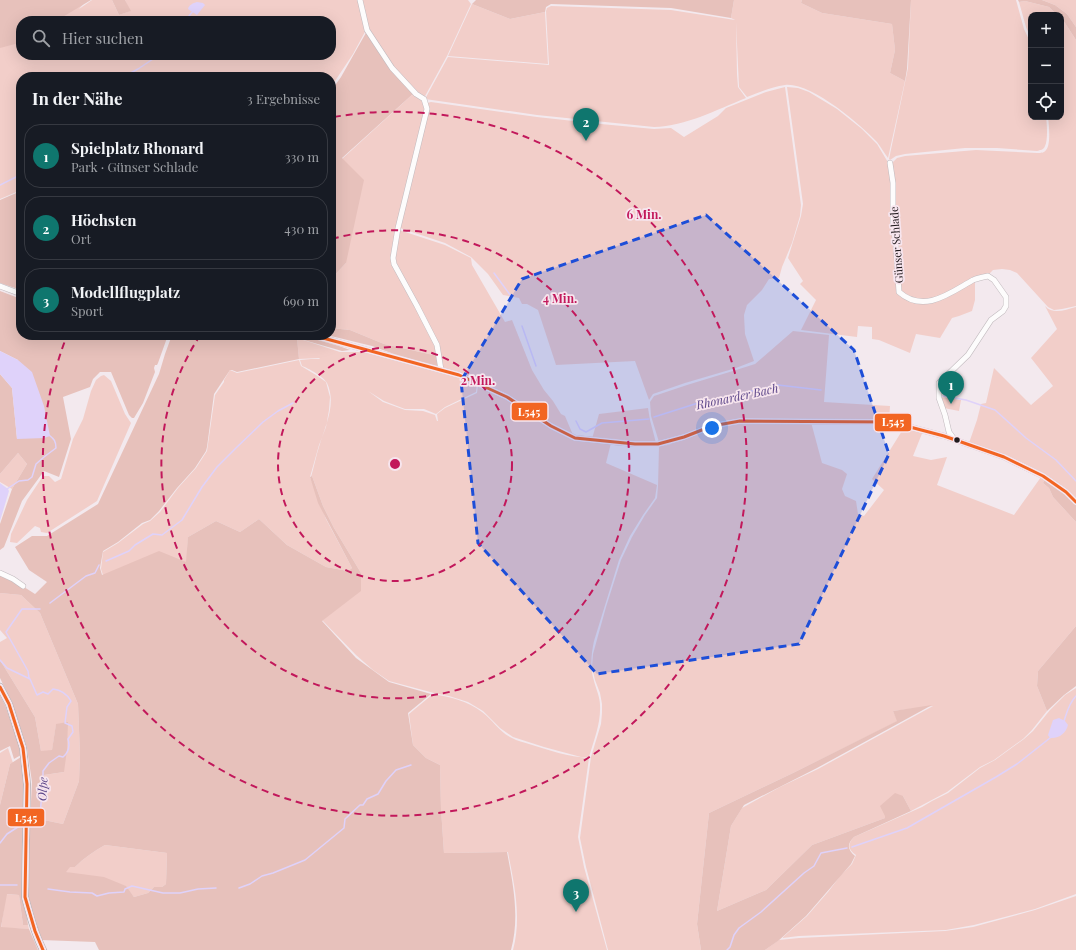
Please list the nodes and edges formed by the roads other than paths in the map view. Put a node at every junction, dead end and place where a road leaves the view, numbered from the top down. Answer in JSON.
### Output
{"nodes":[{"id":1,"x":360,"y":0,"type":"edge"},
{"id":2,"x":890,"y":163,"type":"dead end"},
{"id":3,"x":0,"y":286,"type":"edge"},
{"id":4,"x":16,"y":292,"type":"edge"},
{"id":5,"x":330,"y":340,"type":"edge"},
{"id":6,"x":441,"y":370,"type":"junction"},
{"id":7,"x":954,"y":440,"type":"junction"},
{"id":8,"x":1076,"y":502,"type":"edge"},
{"id":9,"x":0,"y":573,"type":"edge"},
{"id":10,"x":23,"y":586,"type":"dead end"},
{"id":11,"x":0,"y":687,"type":"edge"},
{"id":12,"x":43,"y":950,"type":"edge"}],
"edges":[{"from":1,"to":6,"type":"street"},
{"from":2,"to":7,"type":"street","name":"Günser Schlade"},
{"from":3,"to":4,"type":"street"},
{"from":5,"to":6,"type":"street"},
{"from":6,"to":7,"type":"street"},
{"from":7,"to":8,"type":"street"},
{"from":9,"to":10,"type":"street"},
{"from":11,"to":12,"type":"main road"}]}
